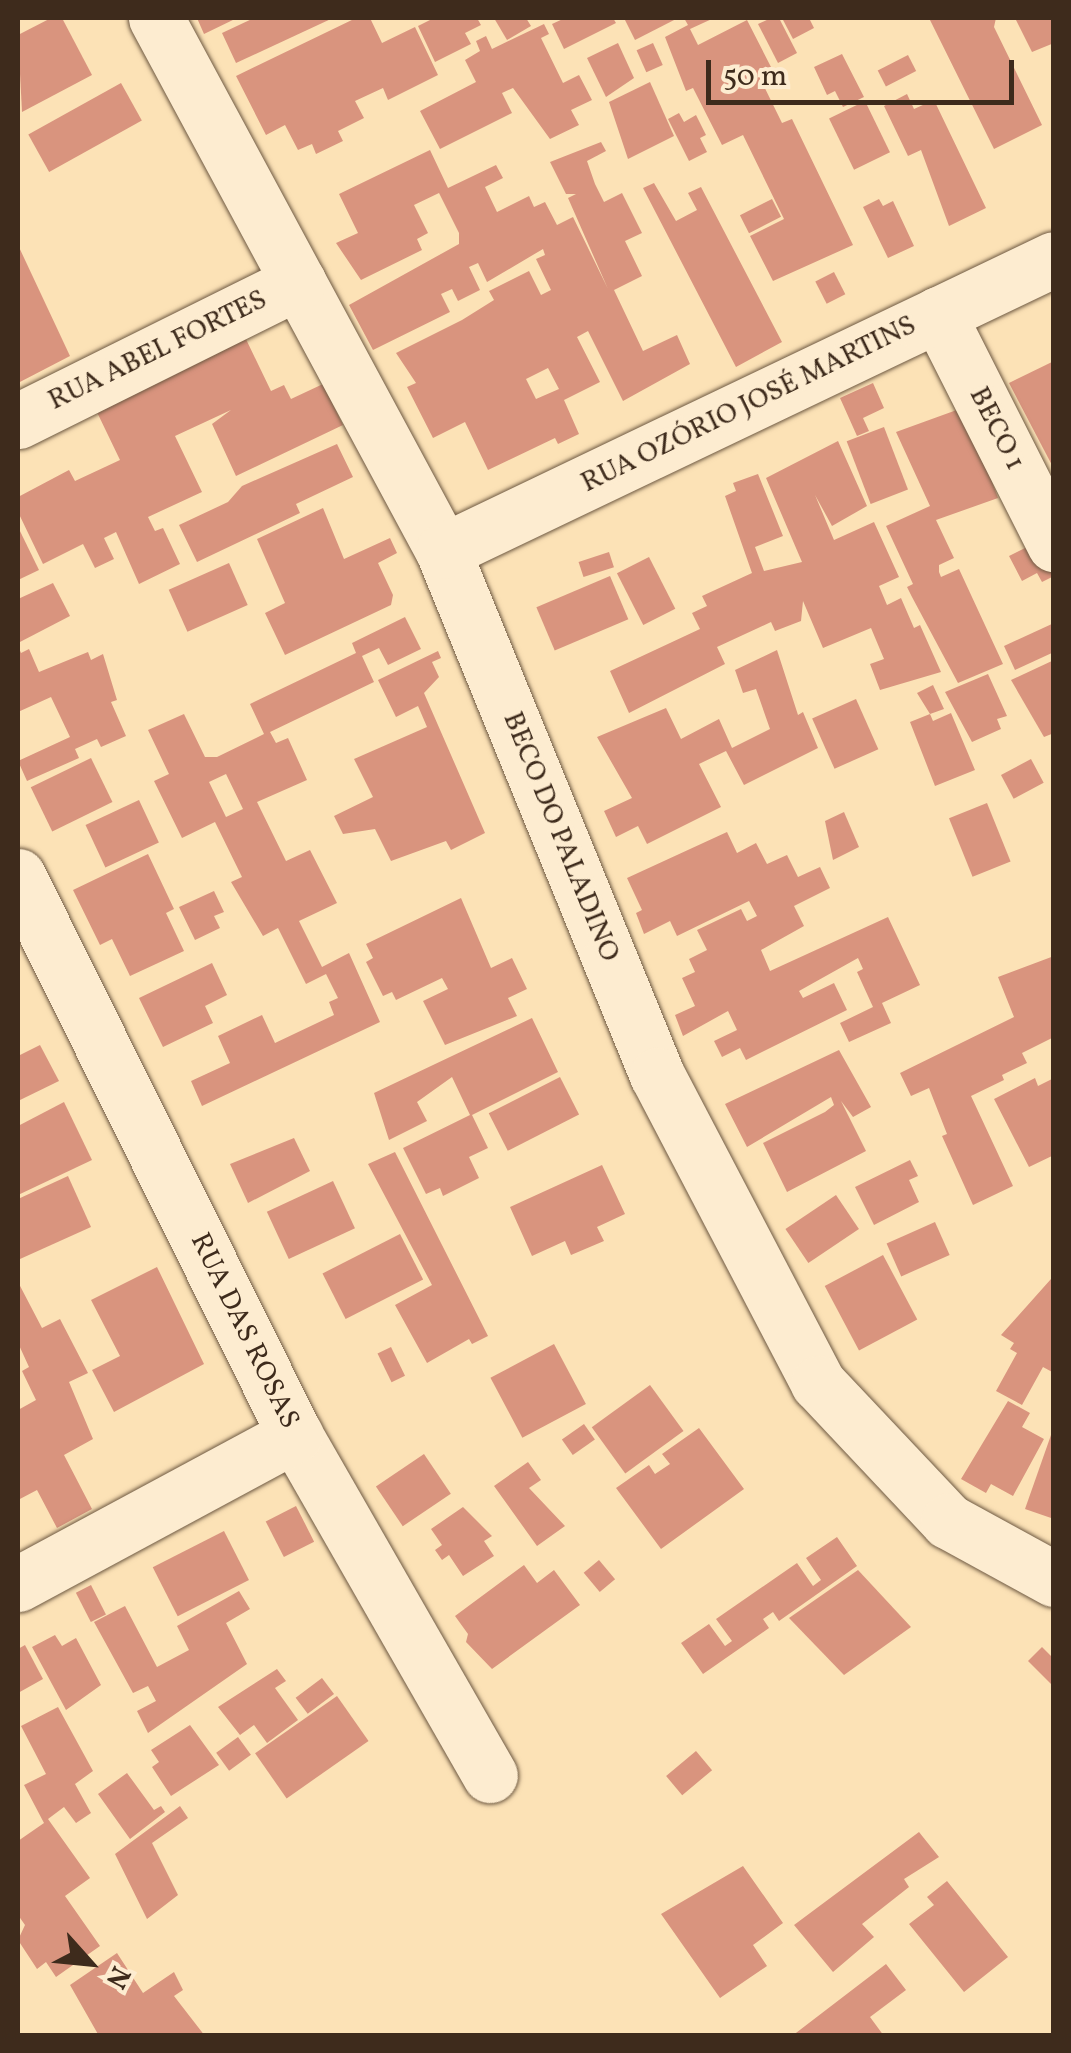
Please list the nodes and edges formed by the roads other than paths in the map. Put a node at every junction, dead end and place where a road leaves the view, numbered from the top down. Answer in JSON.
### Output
{"nodes":[{"id":1,"x":156,"y":18,"type":"edge"},
{"id":2,"x":1054,"y":259,"type":"edge"},
{"id":3,"x":298,"y":282,"type":"junction"},
{"id":4,"x":938,"y":314,"type":"junction"},
{"id":5,"x":18,"y":421,"type":"edge"},
{"id":6,"x":1054,"y":544,"type":"edge"},
{"id":7,"x":443,"y":551,"type":"junction"},
{"id":8,"x":18,"y":876,"type":"edge"},
{"id":9,"x":295,"y":1435,"type":"junction"},
{"id":10,"x":1054,"y":1579,"type":"edge"},
{"id":11,"x":18,"y":1584,"type":"edge"},
{"id":12,"x":490,"y":1776,"type":"dead end"}],
"edges":[{"from":1,"to":3,"type":"street","name":"BECO DO PALADINO"},
{"from":2,"to":4,"type":"street","name":"RUA OZÓRIO JOSÉ MARTINS"},
{"from":3,"to":5,"type":"street","name":"RUA ABEL FORTES"},
{"from":3,"to":7,"type":"street","name":"BECO DO PALADINO"},
{"from":4,"to":6,"type":"street","name":"BECO 1"},
{"from":4,"to":7,"type":"street","name":"RUA OZÓRIO JOSÉ MARTINS"},
{"from":7,"to":10,"type":"street","name":"BECO DO PALADINO"},
{"from":8,"to":9,"type":"street","name":"RUA DAS ROSAS"},
{"from":9,"to":11,"type":"street"},
{"from":9,"to":12,"type":"street","name":"RUA DAS ROSAS"}]}
